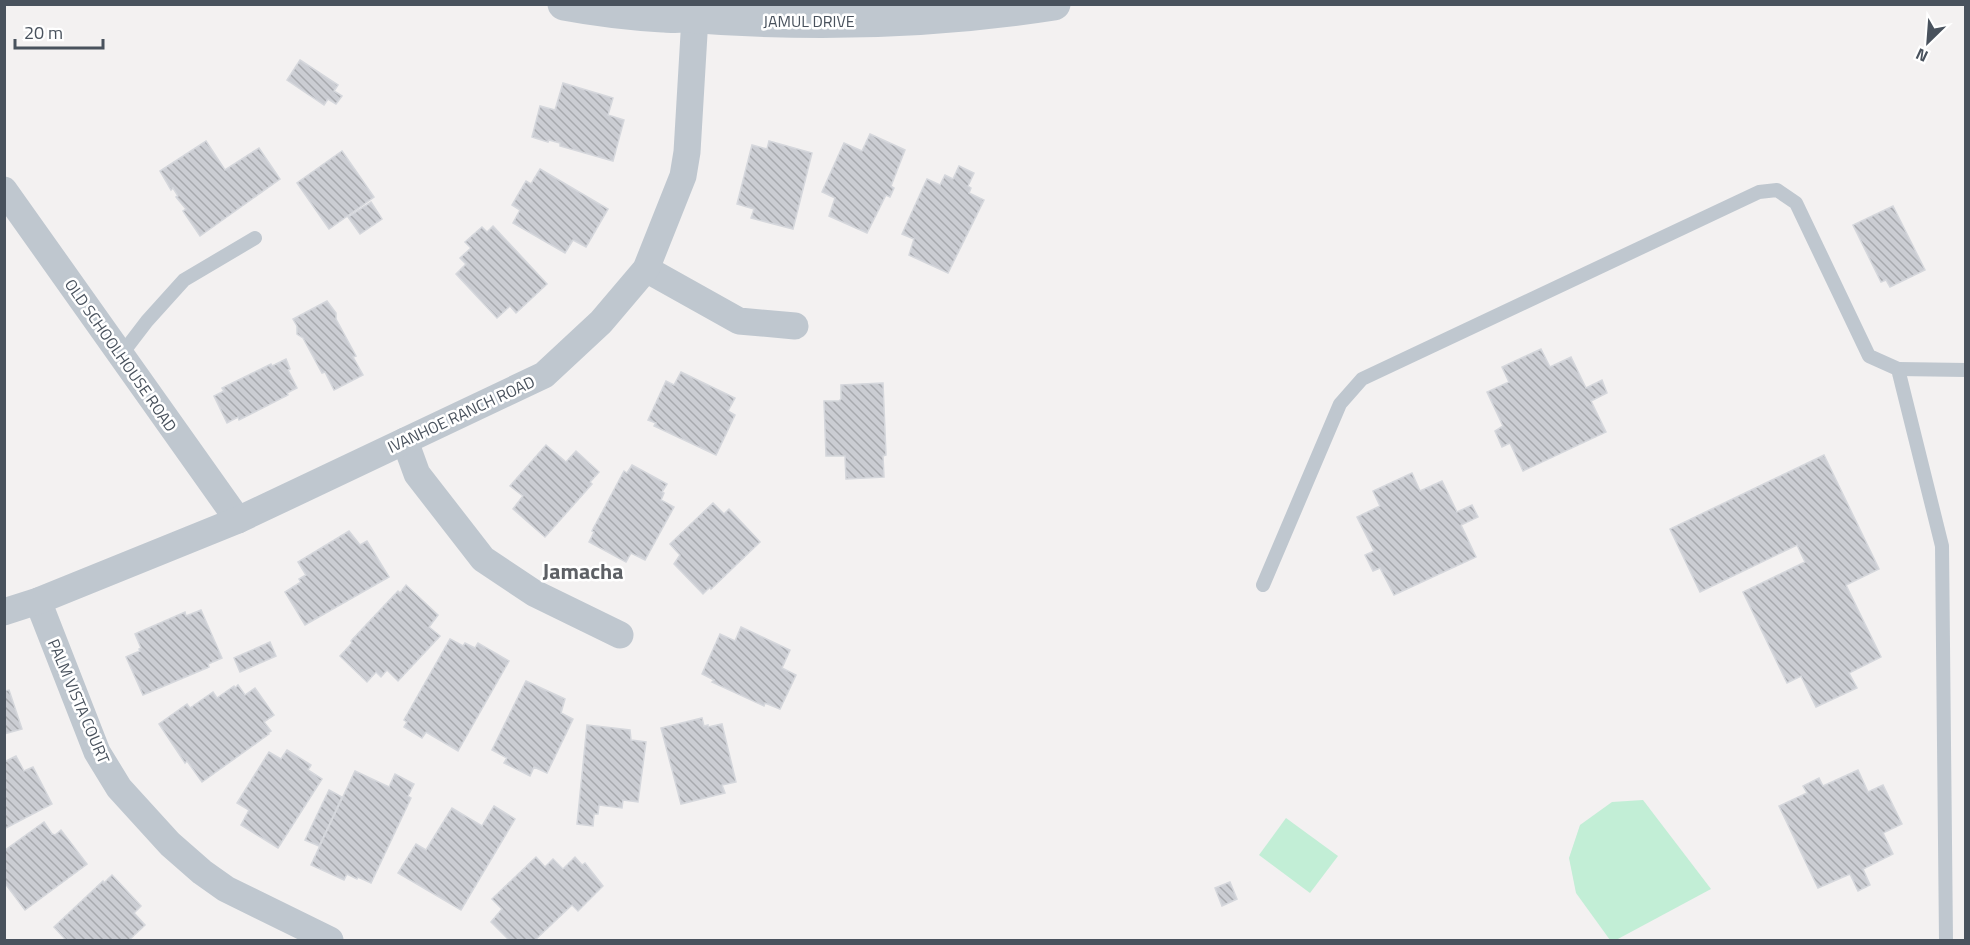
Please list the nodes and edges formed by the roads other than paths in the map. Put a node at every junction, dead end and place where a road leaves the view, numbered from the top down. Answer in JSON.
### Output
{"nodes":[{"id":1,"x":564,"y":4,"type":"edge"},
{"id":2,"x":1054,"y":4,"type":"edge"},
{"id":3,"x":695,"y":17,"type":"junction"},
{"id":4,"x":4,"y":190,"type":"edge"},
{"id":5,"x":255,"y":238,"type":"dead end"},
{"id":6,"x":646,"y":269,"type":"junction"},
{"id":7,"x":795,"y":326,"type":"dead end"},
{"id":8,"x":122,"y":356,"type":"junction"},
{"id":9,"x":1898,"y":369,"type":"junction"},
{"id":10,"x":1965,"y":370,"type":"edge"},
{"id":11,"x":405,"y":441,"type":"junction"},
{"id":12,"x":238,"y":520,"type":"junction"},
{"id":13,"x":1263,"y":585,"type":"dead end"},
{"id":14,"x":38,"y":601,"type":"junction"},
{"id":15,"x":4,"y":612,"type":"edge"},
{"id":16,"x":620,"y":635,"type":"dead end"},
{"id":17,"x":330,"y":940,"type":"edge"},
{"id":18,"x":1946,"y":940,"type":"edge"}],
"edges":[{"from":1,"to":3,"type":"street","name":"JAMUL DRIVE"},
{"from":2,"to":3,"type":"street","name":"JAMUL DRIVE"},
{"from":3,"to":6,"type":"street","name":"IVANHOE RANCH ROAD"},
{"from":4,"to":8,"type":"street","name":"OLD SCHOOLHOUSE ROAD"},
{"from":5,"to":8,"type":"lane"},
{"from":6,"to":7,"type":"street"},
{"from":6,"to":11,"type":"street","name":"IVANHOE RANCH ROAD"},
{"from":8,"to":12,"type":"street","name":"OLD SCHOOLHOUSE ROAD"},
{"from":9,"to":10,"type":"lane"},
{"from":9,"to":13,"type":"lane"},
{"from":9,"to":18,"type":"lane"},
{"from":11,"to":12,"type":"street","name":"IVANHOE RANCH ROAD"},
{"from":11,"to":16,"type":"street"},
{"from":12,"to":14,"type":"street","name":"IVANHOE RANCH ROAD"},
{"from":14,"to":15,"type":"street","name":"IVANHOE RANCH ROAD"},
{"from":14,"to":17,"type":"street","name":"PALM VISTA COURT"}]}
